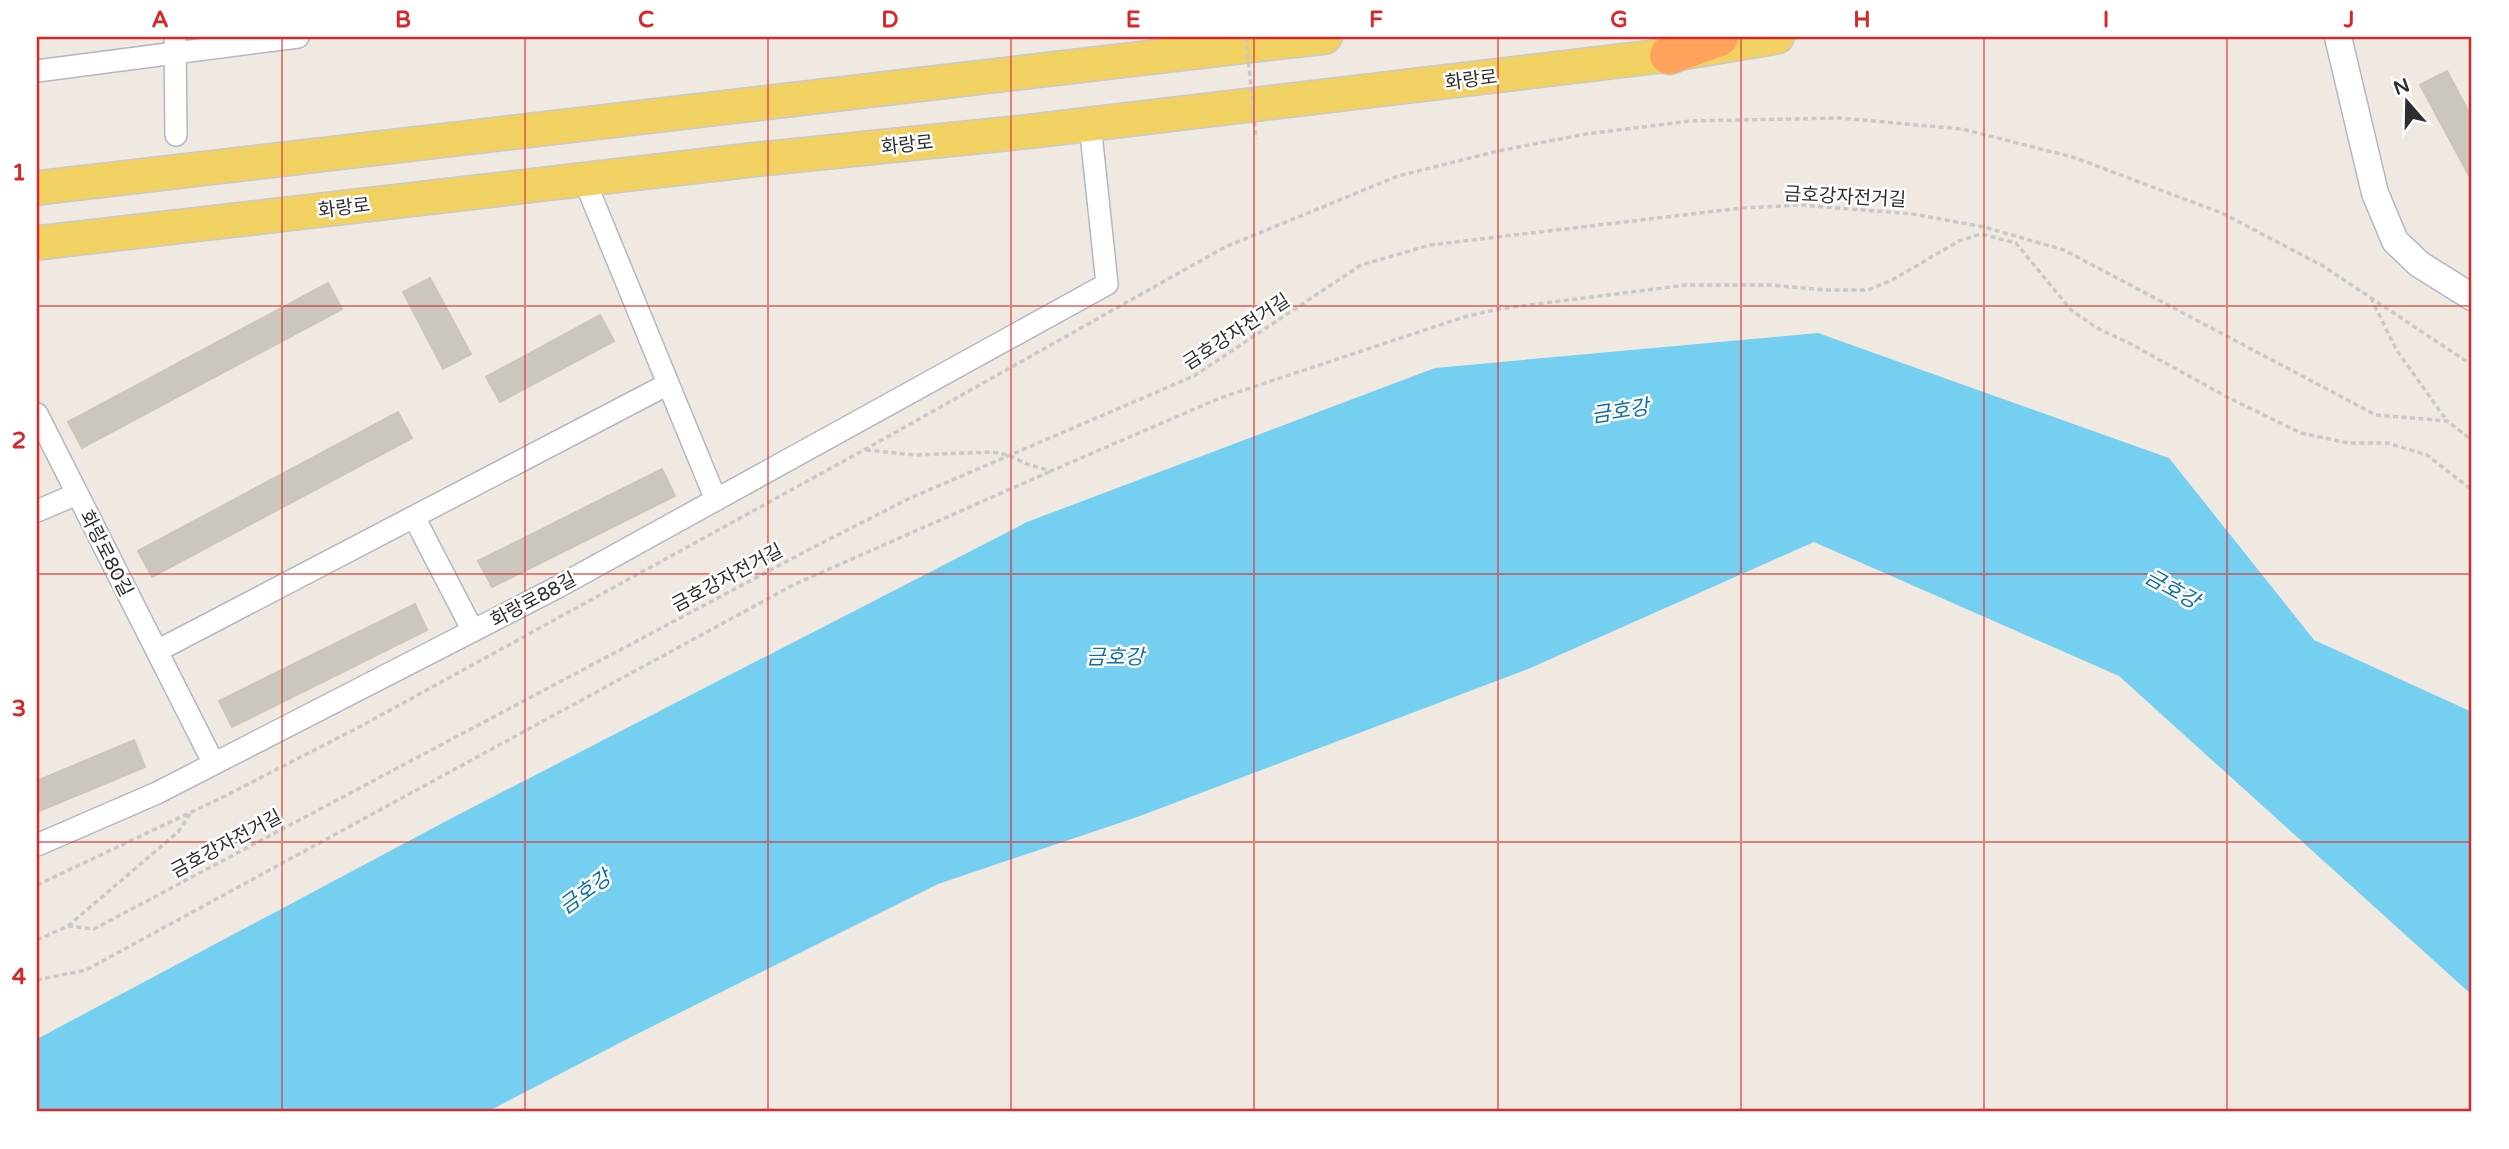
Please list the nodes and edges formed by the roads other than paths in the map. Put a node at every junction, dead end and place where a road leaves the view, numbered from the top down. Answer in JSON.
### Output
{"nodes":[{"id":1,"x":298,"y":37,"type":"edge"},
{"id":2,"x":1325,"y":37,"type":"edge"},
{"id":3,"x":1719,"y":37,"type":"edge"},
{"id":4,"x":1777,"y":37,"type":"edge"},
{"id":5,"x":2338,"y":37,"type":"edge"},
{"id":6,"x":260,"y":39,"type":"edge"},
{"id":7,"x":175,"y":44,"type":"edge"},
{"id":8,"x":1172,"y":45,"type":"edge"},
{"id":9,"x":1670,"y":55,"type":"junction"},
{"id":10,"x":37,"y":71,"type":"edge"},
{"id":11,"x":1090,"y":124,"type":"junction"},
{"id":12,"x":176,"y":135,"type":"dead end"},
{"id":13,"x":584,"y":179,"type":"junction"},
{"id":14,"x":37,"y":188,"type":"edge"},
{"id":15,"x":37,"y":243,"type":"edge"},
{"id":16,"x":2472,"y":297,"type":"edge"},
{"id":17,"x":668,"y":384,"type":"junction"},
{"id":18,"x":37,"y":414,"type":"edge"},
{"id":19,"x":77,"y":494,"type":"junction"},
{"id":20,"x":716,"y":500,"type":"junction"},
{"id":21,"x":37,"y":510,"type":"edge"},
{"id":22,"x":414,"y":517,"type":"junction"},
{"id":23,"x":473,"y":631,"type":"junction"},
{"id":24,"x":157,"y":651,"type":"junction"},
{"id":25,"x":214,"y":764,"type":"junction"},
{"id":26,"x":37,"y":845,"type":"edge"}],
"edges":[{"from":1,"to":6,"type":"street"},
{"from":2,"to":8,"type":"main road"},
{"from":3,"to":9,"type":"highway"},
{"from":4,"to":9,"type":"main road","name":"화랑로"},
{"from":5,"to":16,"type":"street"},
{"from":6,"to":7,"type":"street"},
{"from":7,"to":10,"type":"street"},
{"from":7,"to":12,"type":"street"},
{"from":8,"to":14,"type":"main road"},
{"from":9,"to":11,"type":"main road","name":"화랑로"},
{"from":11,"to":13,"type":"main road","name":"화랑로"},
{"from":11,"to":20,"type":"street","name":"화랑로88길"},
{"from":13,"to":15,"type":"main road","name":"화랑로"},
{"from":13,"to":17,"type":"street"},
{"from":17,"to":20,"type":"street"},
{"from":17,"to":22,"type":"street"},
{"from":18,"to":19,"type":"street"},
{"from":19,"to":21,"type":"street","name":"화랑로80길"},
{"from":19,"to":24,"type":"street","name":"화랑로80길"},
{"from":20,"to":23,"type":"street","name":"화랑로88길"},
{"from":22,"to":23,"type":"street"},
{"from":22,"to":24,"type":"street"},
{"from":23,"to":25,"type":"street","name":"화랑로88길"},
{"from":24,"to":25,"type":"street","name":"화랑로80길"},
{"from":25,"to":26,"type":"street","name":"화랑로88길"}]}
